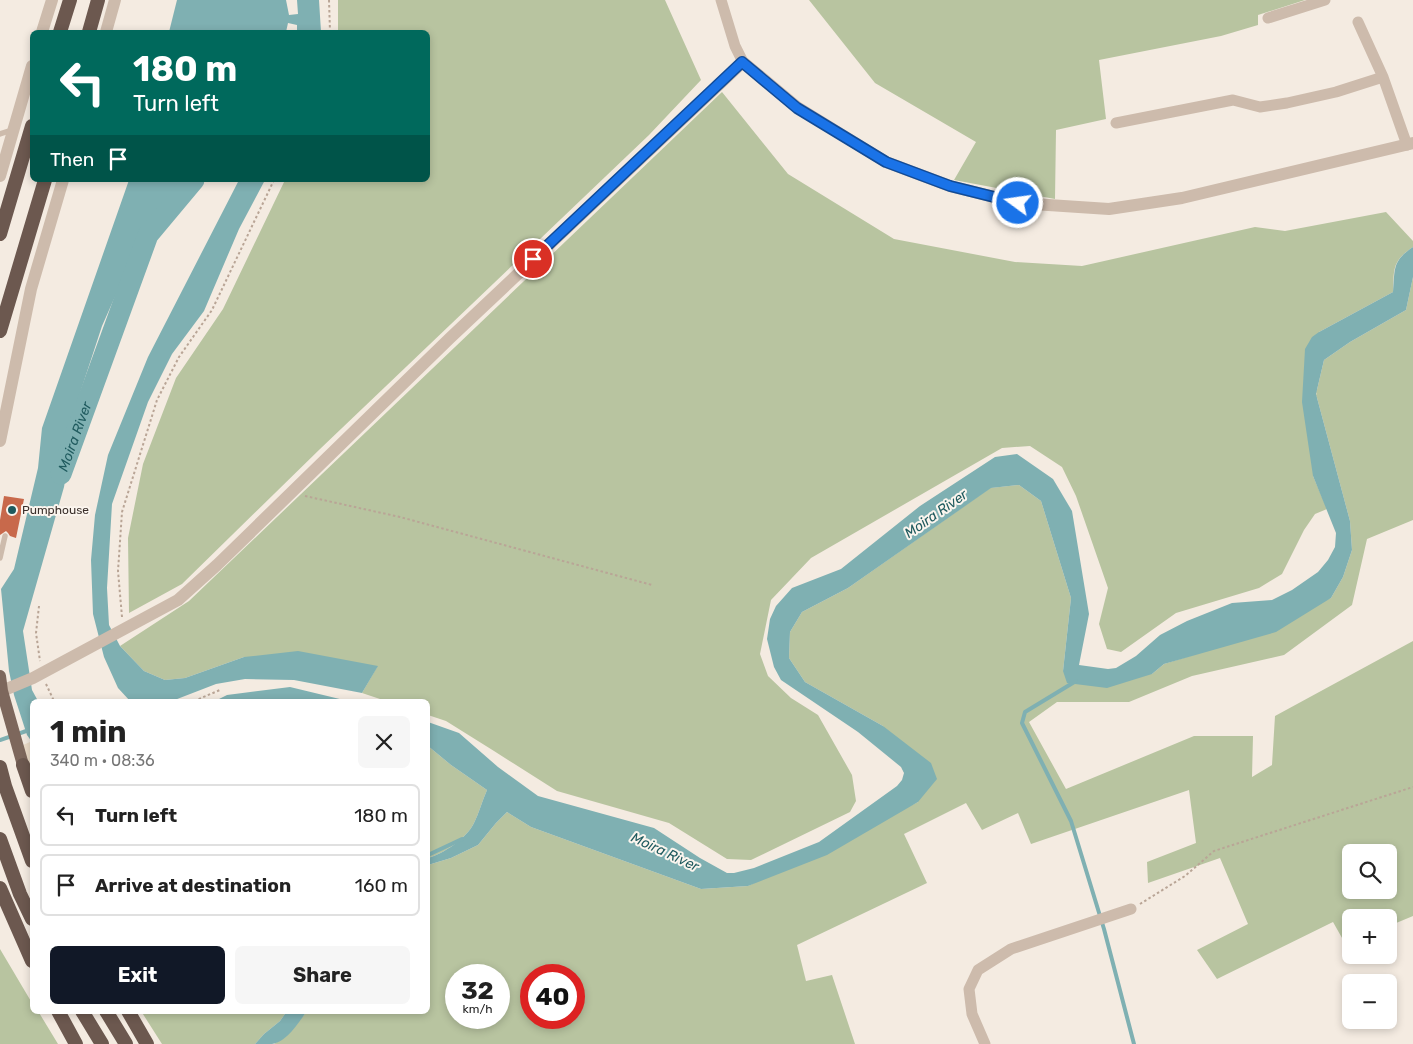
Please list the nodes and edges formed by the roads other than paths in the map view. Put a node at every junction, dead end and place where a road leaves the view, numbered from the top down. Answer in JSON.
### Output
{"nodes":[{"id":1,"x":52,"y":0,"type":"edge"},
{"id":2,"x":70,"y":0,"type":"edge"},
{"id":3,"x":98,"y":0,"type":"edge"},
{"id":4,"x":115,"y":0,"type":"edge"},
{"id":5,"x":721,"y":0,"type":"edge"},
{"id":6,"x":1324,"y":0,"type":"edge"},
{"id":7,"x":1268,"y":18,"type":"dead end"},
{"id":8,"x":1358,"y":22,"type":"dead end"},
{"id":9,"x":43,"y":30,"type":"edge"},
{"id":10,"x":61,"y":30,"type":"edge"},
{"id":11,"x":89,"y":30,"type":"edge"},
{"id":12,"x":107,"y":30,"type":"edge"},
{"id":13,"x":742,"y":62,"type":"junction"},
{"id":14,"x":30,"y":73,"type":"edge"},
{"id":15,"x":1383,"y":77,"type":"junction"},
{"id":16,"x":1116,"y":123,"type":"dead end"},
{"id":17,"x":14,"y":129,"type":"junction"},
{"id":18,"x":30,"y":133,"type":"edge"},
{"id":19,"x":0,"y":134,"type":"edge"},
{"id":20,"x":1410,"y":144,"type":"edge"},
{"id":21,"x":0,"y":176,"type":"edge"},
{"id":22,"x":44,"y":182,"type":"edge"},
{"id":23,"x":62,"y":182,"type":"edge"},
{"id":24,"x":0,"y":234,"type":"edge"},
{"id":25,"x":0,"y":331,"type":"edge"},
{"id":26,"x":0,"y":441,"type":"edge"},
{"id":27,"x":5,"y":536,"type":"dead end"},
{"id":28,"x":0,"y":558,"type":"edge"},
{"id":29,"x":0,"y":676,"type":"edge"},
{"id":30,"x":7,"y":690,"type":"junction"},
{"id":31,"x":24,"y":764,"type":"joint"},
{"id":32,"x":0,"y":767,"type":"edge"},
{"id":33,"x":30,"y":784,"type":"edge"},
{"id":34,"x":0,"y":839,"type":"edge"},
{"id":35,"x":30,"y":855,"type":"edge"},
{"id":36,"x":0,"y":888,"type":"edge"},
{"id":37,"x":1131,"y":909,"type":"road end"},
{"id":38,"x":30,"y":915,"type":"edge"},
{"id":39,"x":30,"y":956,"type":"edge"},
{"id":40,"x":60,"y":1014,"type":"edge"},
{"id":41,"x":84,"y":1014,"type":"edge"},
{"id":42,"x":108,"y":1014,"type":"edge"},
{"id":43,"x":130,"y":1014,"type":"edge"},
{"id":44,"x":76,"y":1044,"type":"edge"},
{"id":45,"x":102,"y":1044,"type":"edge"},
{"id":46,"x":126,"y":1044,"type":"edge"},
{"id":47,"x":147,"y":1044,"type":"edge"},
{"id":48,"x":985,"y":1044,"type":"edge"}],
"edges":[{"from":1,"to":9,"type":"street"},
{"from":2,"to":10,"type":"highway"},
{"from":3,"to":11,"type":"highway"},
{"from":4,"to":12,"type":"street"},
{"from":5,"to":13,"type":"street"},
{"from":6,"to":7,"type":"street"},
{"from":8,"to":15,"type":"street"},
{"from":13,"to":20,"type":"street"},
{"from":13,"to":30,"type":"street"},
{"from":14,"to":17,"type":"street"},
{"from":15,"to":16,"type":"street"},
{"from":15,"to":20,"type":"street"},
{"from":17,"to":19,"type":"lane"},
{"from":17,"to":21,"type":"street"},
{"from":18,"to":24,"type":"highway"},
{"from":22,"to":25,"type":"highway"},
{"from":23,"to":26,"type":"street"},
{"from":27,"to":28,"type":"lane"},
{"from":29,"to":30,"type":"main road"},
{"from":30,"to":31,"type":"main road"},
{"from":31,"to":33,"type":"highway"},
{"from":32,"to":35,"type":"highway"},
{"from":34,"to":38,"type":"highway"},
{"from":36,"to":39,"type":"highway"},
{"from":37,"to":48,"type":"street"},
{"from":40,"to":44,"type":"highway"},
{"from":41,"to":45,"type":"highway"},
{"from":42,"to":46,"type":"highway"},
{"from":43,"to":47,"type":"highway"}]}
